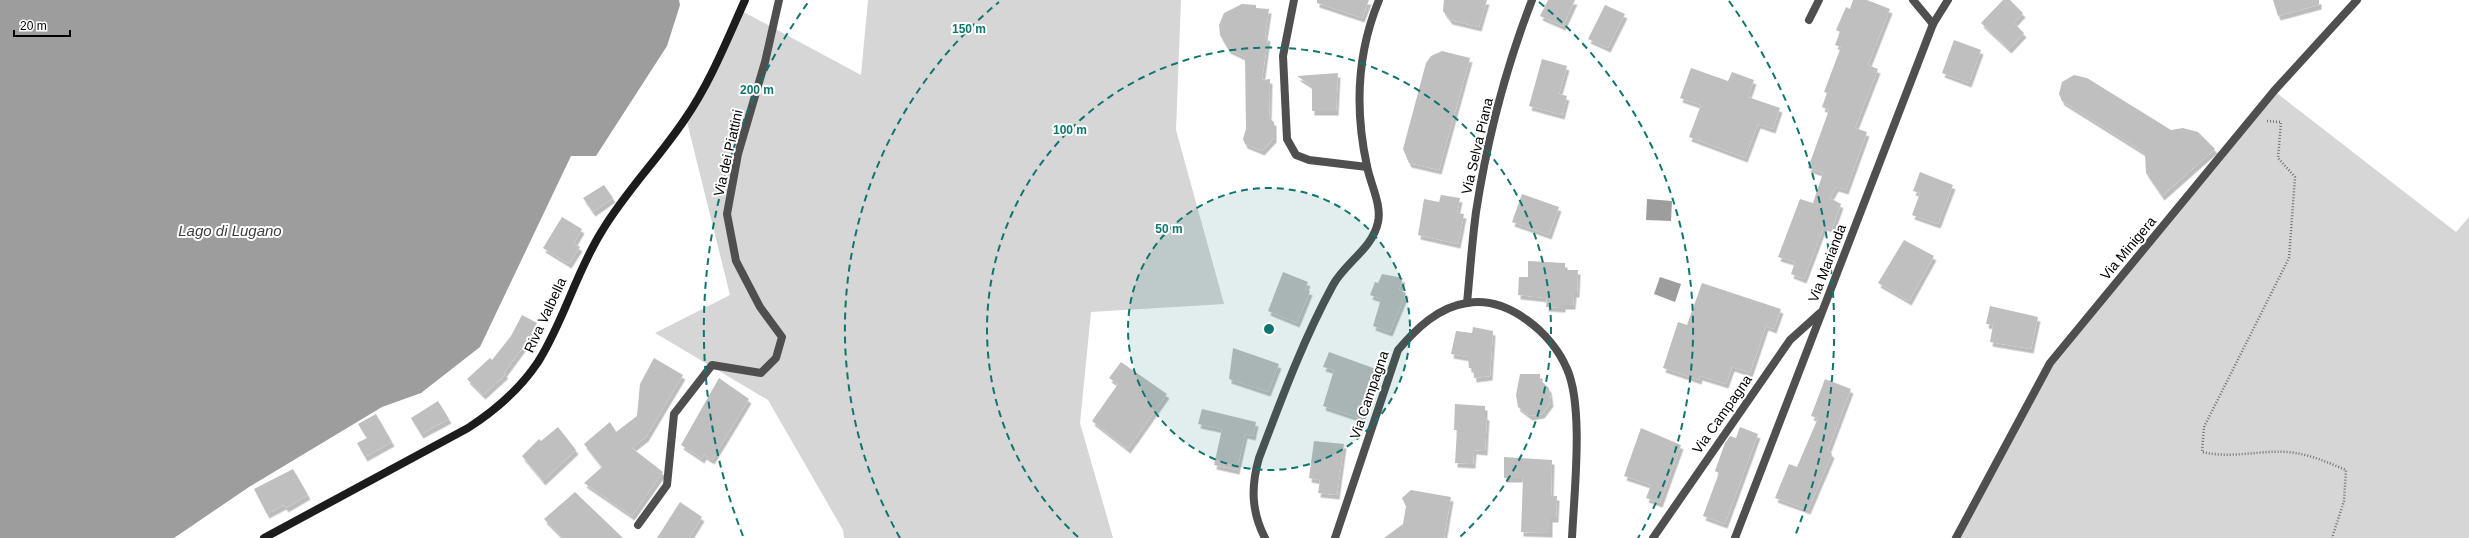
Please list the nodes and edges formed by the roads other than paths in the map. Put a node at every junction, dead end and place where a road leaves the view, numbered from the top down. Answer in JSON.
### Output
{"nodes":[{"id":1,"x":745,"y":0,"type":"edge"},
{"id":2,"x":779,"y":0,"type":"edge"},
{"id":3,"x":1294,"y":0,"type":"edge"},
{"id":4,"x":1379,"y":0,"type":"edge"},
{"id":5,"x":1532,"y":0,"type":"edge"},
{"id":6,"x":1819,"y":0,"type":"edge"},
{"id":7,"x":1913,"y":0,"type":"edge"},
{"id":8,"x":1948,"y":0,"type":"edge"},
{"id":9,"x":2357,"y":0,"type":"edge"},
{"id":10,"x":1810,"y":20,"type":"dead end"},
{"id":11,"x":1933,"y":24,"type":"junction"},
{"id":12,"x":1367,"y":167,"type":"junction"},
{"id":13,"x":1467,"y":303,"type":"junction"},
{"id":14,"x":1822,"y":312,"type":"junction"},
{"id":15,"x":638,"y":525,"type":"dead end"},
{"id":16,"x":264,"y":538,"type":"edge"},
{"id":17,"x":1265,"y":538,"type":"edge"},
{"id":18,"x":1335,"y":538,"type":"edge"},
{"id":19,"x":1572,"y":538,"type":"edge"},
{"id":20,"x":1653,"y":538,"type":"edge"},
{"id":21,"x":1735,"y":538,"type":"edge"},
{"id":22,"x":1956,"y":538,"type":"edge"}],
"edges":[{"from":1,"to":16,"type":"main road","name":"Riva Valbella"},
{"from":2,"to":15,"type":"street","name":"Via dei Piattini"},
{"from":3,"to":12,"type":"street"},
{"from":4,"to":12,"type":"street"},
{"from":5,"to":13,"type":"street","name":"Via Selva Piana"},
{"from":6,"to":10,"type":"street"},
{"from":7,"to":11,"type":"street"},
{"from":8,"to":11,"type":"street","name":"Via Marianda"},
{"from":9,"to":22,"type":"street","name":"Via Minigera"},
{"from":11,"to":14,"type":"street","name":"Via Marianda"},
{"from":12,"to":17,"type":"street"},
{"from":13,"to":18,"type":"street","name":"Via Campagna"},
{"from":13,"to":19,"type":"street","name":"Via Campagna"},
{"from":14,"to":20,"type":"street","name":"Via Campagna"},
{"from":14,"to":21,"type":"street","name":"Via Marianda"}]}
